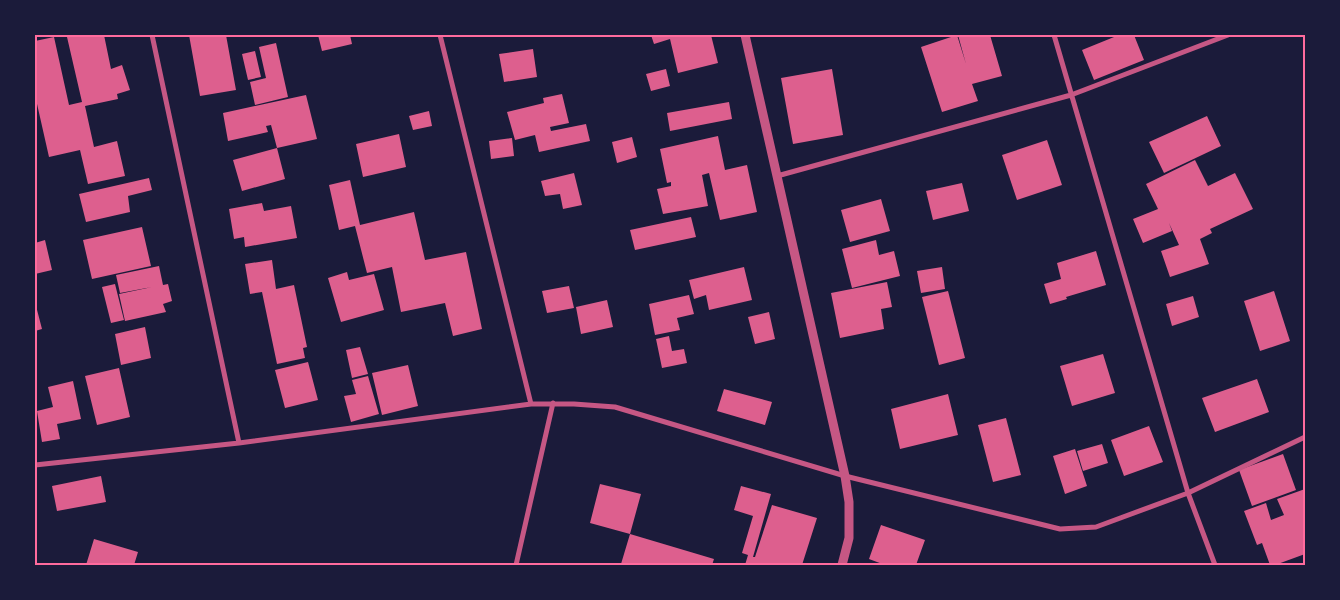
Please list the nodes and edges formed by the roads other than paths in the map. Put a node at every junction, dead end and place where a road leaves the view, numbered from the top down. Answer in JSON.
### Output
{"nodes":[{"id":1,"x":152,"y":35,"type":"edge"},
{"id":2,"x":440,"y":35,"type":"edge"},
{"id":3,"x":745,"y":35,"type":"edge"},
{"id":4,"x":1054,"y":35,"type":"edge"},
{"id":5,"x":1228,"y":35,"type":"edge"},
{"id":6,"x":1071,"y":96,"type":"junction"},
{"id":7,"x":777,"y":176,"type":"junction"},
{"id":8,"x":553,"y":403,"type":"junction"},
{"id":9,"x":531,"y":404,"type":"junction"},
{"id":10,"x":1305,"y":437,"type":"edge"},
{"id":11,"x":239,"y":443,"type":"junction"},
{"id":12,"x":35,"y":465,"type":"edge"},
{"id":13,"x":845,"y":476,"type":"junction"},
{"id":14,"x":1188,"y":493,"type":"junction"},
{"id":15,"x":516,"y":565,"type":"edge"},
{"id":16,"x":842,"y":565,"type":"edge"},
{"id":17,"x":1215,"y":565,"type":"edge"}],
"edges":[{"from":1,"to":11,"type":"street"},
{"from":2,"to":9,"type":"street"},
{"from":3,"to":7,"type":"street"},
{"from":4,"to":6,"type":"street"},
{"from":5,"to":6,"type":"street"},
{"from":6,"to":7,"type":"street"},
{"from":6,"to":14,"type":"street"},
{"from":7,"to":13,"type":"street"},
{"from":8,"to":9,"type":"street"},
{"from":8,"to":13,"type":"street"},
{"from":8,"to":15,"type":"street"},
{"from":9,"to":11,"type":"street"},
{"from":10,"to":14,"type":"street"},
{"from":11,"to":12,"type":"street"},
{"from":13,"to":14,"type":"street"},
{"from":13,"to":16,"type":"street"},
{"from":14,"to":17,"type":"street"}]}
